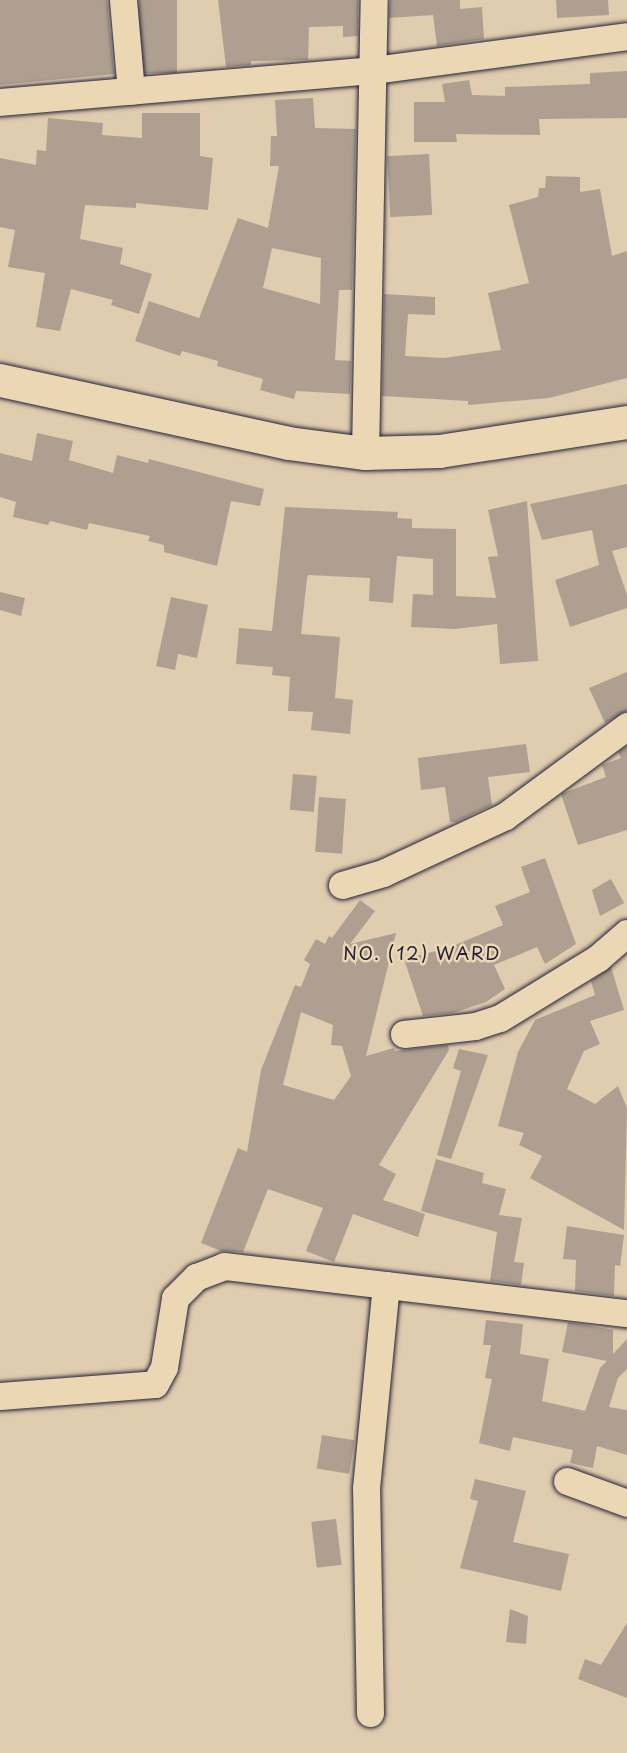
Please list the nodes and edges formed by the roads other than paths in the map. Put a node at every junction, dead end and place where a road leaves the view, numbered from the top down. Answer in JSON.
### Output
{"nodes":[{"id":1,"x":123,"y":0,"type":"edge"},
{"id":2,"x":374,"y":0,"type":"edge"},
{"id":3,"x":627,"y":36,"type":"edge"},
{"id":4,"x":373,"y":70,"type":"junction"},
{"id":5,"x":131,"y":91,"type":"junction"},
{"id":6,"x":0,"y":102,"type":"edge"},
{"id":7,"x":0,"y":380,"type":"edge"},
{"id":8,"x":627,"y":422,"type":"edge"},
{"id":9,"x":365,"y":453,"type":"junction"},
{"id":10,"x":627,"y":726,"type":"edge"},
{"id":11,"x":342,"y":885,"type":"dead end"},
{"id":12,"x":627,"y":933,"type":"edge"},
{"id":13,"x":404,"y":1034,"type":"dead end"},
{"id":14,"x":386,"y":1285,"type":"junction"},
{"id":15,"x":627,"y":1313,"type":"edge"},
{"id":16,"x":0,"y":1396,"type":"edge"},
{"id":17,"x":567,"y":1481,"type":"dead end"},
{"id":18,"x":627,"y":1503,"type":"edge"},
{"id":19,"x":370,"y":1713,"type":"dead end"}],
"edges":[{"from":1,"to":5,"type":"street"},
{"from":2,"to":4,"type":"street"},
{"from":3,"to":4,"type":"street"},
{"from":4,"to":5,"type":"street"},
{"from":4,"to":9,"type":"street"},
{"from":5,"to":6,"type":"street"},
{"from":7,"to":9,"type":"main road"},
{"from":8,"to":9,"type":"main road"},
{"from":10,"to":11,"type":"street"},
{"from":12,"to":13,"type":"street"},
{"from":14,"to":15,"type":"street"},
{"from":14,"to":16,"type":"street"},
{"from":14,"to":19,"type":"street"},
{"from":17,"to":18,"type":"street"}]}
